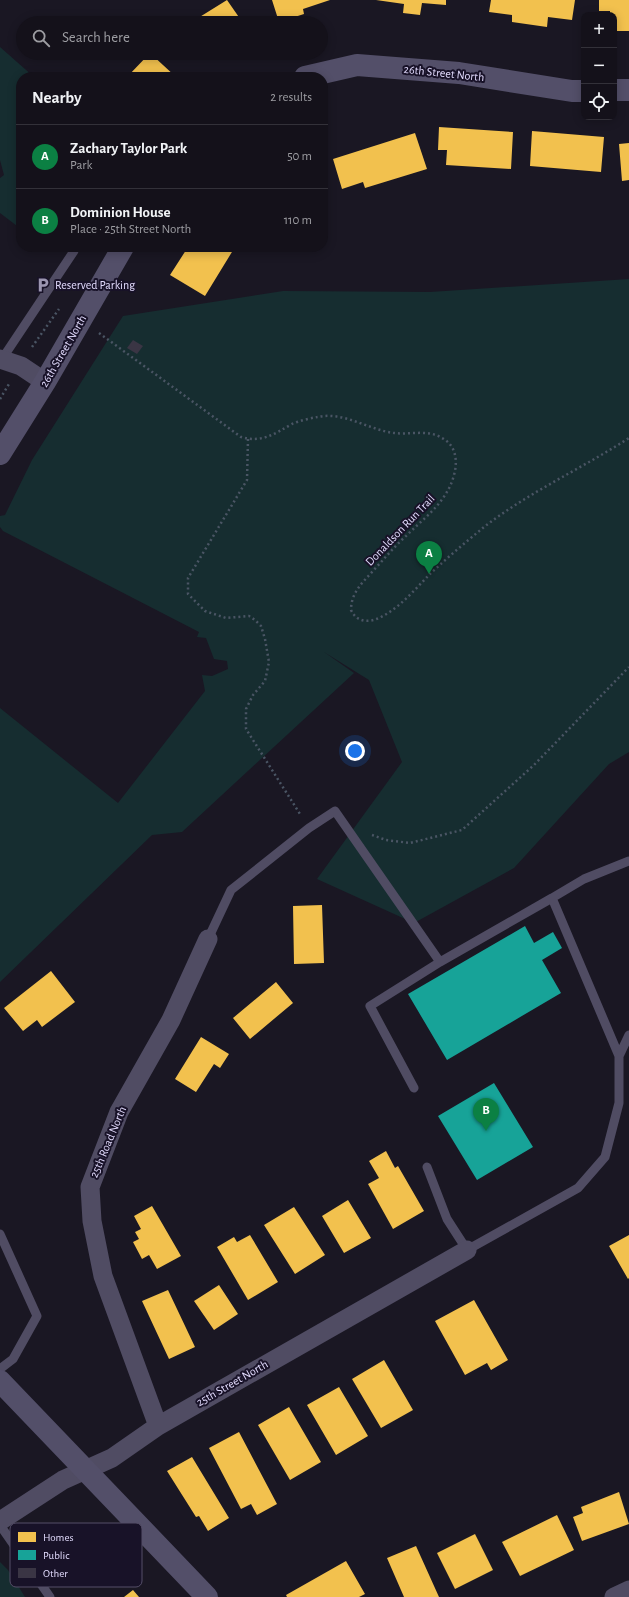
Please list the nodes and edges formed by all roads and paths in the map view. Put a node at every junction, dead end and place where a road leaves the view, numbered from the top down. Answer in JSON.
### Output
{"nodes":[{"id":1,"x":327,"y":72,"type":"edge"},
{"id":2,"x":617,"y":90,"type":"edge"},
{"id":3,"x":629,"y":90,"type":"edge"},
{"id":4,"x":581,"y":91,"type":"edge"},
{"id":5,"x":73,"y":252,"type":"edge"},
{"id":6,"x":120,"y":252,"type":"edge"},
{"id":7,"x":97,"y":332,"type":"dead end"},
{"id":8,"x":1,"y":359,"type":"edge"},
{"id":9,"x":45,"y":382,"type":"junction"},
{"id":10,"x":629,"y":438,"type":"edge"},
{"id":11,"x":248,"y":439,"type":"junction"},
{"id":12,"x":0,"y":454,"type":"edge"},
{"id":13,"x":629,"y":667,"type":"edge"},
{"id":14,"x":309,"y":828,"type":"junction"},
{"id":15,"x":354,"y":837,"type":"junction"},
{"id":16,"x":629,"y":861,"type":"edge"},
{"id":17,"x":552,"y":898,"type":"junction"},
{"id":18,"x":208,"y":939,"type":"joint"},
{"id":19,"x":440,"y":962,"type":"junction"},
{"id":20,"x":629,"y":1036,"type":"edge"},
{"id":21,"x":618,"y":1056,"type":"junction"},
{"id":22,"x":414,"y":1088,"type":"dead end"},
{"id":23,"x":427,"y":1167,"type":"dead end"},
{"id":24,"x":0,"y":1234,"type":"edge"},
{"id":25,"x":467,"y":1250,"type":"junction"},
{"id":26,"x":0,"y":1369,"type":"edge"},
{"id":27,"x":0,"y":1381,"type":"edge"},
{"id":28,"x":158,"y":1426,"type":"junction"},
{"id":29,"x":84,"y":1470,"type":"junction"},
{"id":30,"x":0,"y":1521,"type":"edge"},
{"id":31,"x":135,"y":1523,"type":"edge"},
{"id":32,"x":0,"y":1525,"type":"edge"},
{"id":33,"x":142,"y":1530,"type":"edge"},
{"id":34,"x":10,"y":1539,"type":"edge"},
{"id":35,"x":43,"y":1587,"type":"edge"},
{"id":36,"x":629,"y":1590,"type":"edge"},
{"id":37,"x":50,"y":1597,"type":"edge"},
{"id":38,"x":207,"y":1597,"type":"edge"},
{"id":39,"x":614,"y":1597,"type":"edge"}],
"edges":[{"from":1,"to":4,"type":"street","name":"26th Street North"},
{"from":2,"to":3,"type":"street"},
{"from":5,"to":8,"type":"lane"},
{"from":6,"to":9,"type":"street","name":"26th Street North"},
{"from":7,"to":11,"type":"path"},
{"from":8,"to":9,"type":"street"},
{"from":9,"to":12,"type":"street","name":"26th Street North"},
{"from":10,"to":11,"type":"path","name":"Donaldson Run Trail"},
{"from":11,"to":14,"type":"path"},
{"from":13,"to":15,"type":"path"},
{"from":14,"to":15,"type":"lane"},
{"from":14,"to":18,"type":"lane"},
{"from":15,"to":19,"type":"lane"},
{"from":16,"to":17,"type":"lane"},
{"from":17,"to":19,"type":"lane"},
{"from":17,"to":21,"type":"lane"},
{"from":18,"to":28,"type":"street","name":"25th Road North"},
{"from":19,"to":22,"type":"lane"},
{"from":20,"to":21,"type":"lane"},
{"from":21,"to":25,"type":"lane"},
{"from":23,"to":25,"type":"lane"},
{"from":24,"to":26,"type":"lane"},
{"from":25,"to":28,"type":"street","name":"25th Street North"},
{"from":27,"to":29,"type":"street"},
{"from":28,"to":29,"type":"street","name":"25th Street North"},
{"from":29,"to":30,"type":"street","name":"25th Street North"},
{"from":29,"to":31,"type":"street"},
{"from":32,"to":34,"type":"lane"},
{"from":33,"to":38,"type":"street"},
{"from":35,"to":37,"type":"lane"},
{"from":36,"to":39,"type":"street"}]}
